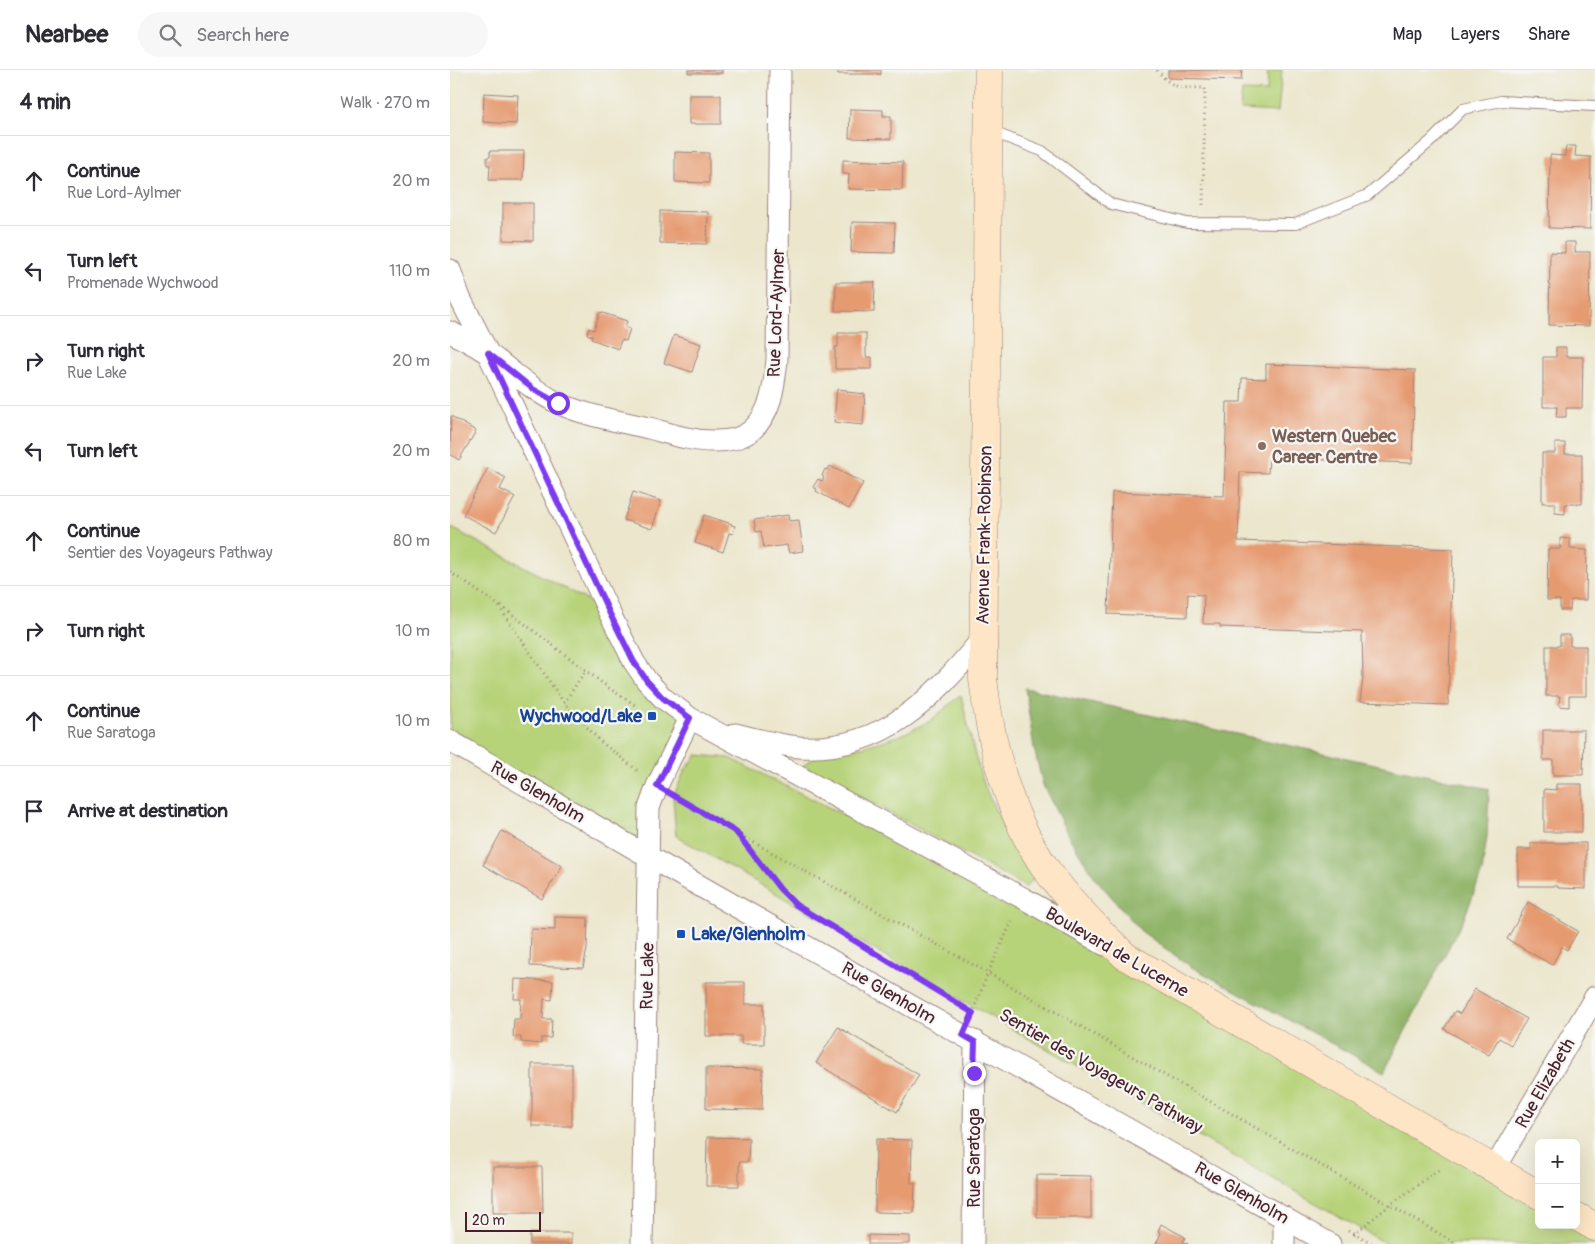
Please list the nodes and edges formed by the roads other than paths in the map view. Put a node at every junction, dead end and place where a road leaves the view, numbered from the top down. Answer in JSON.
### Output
{"nodes":[{"id":1,"x":780,"y":70,"type":"edge"},
{"id":2,"x":989,"y":70,"type":"edge"},
{"id":3,"x":1595,"y":106,"type":"edge"},
{"id":4,"x":988,"y":130,"type":"junction"},
{"id":5,"x":450,"y":270,"type":"edge"},
{"id":6,"x":450,"y":332,"type":"edge"},
{"id":7,"x":488,"y":353,"type":"junction"},
{"id":8,"x":982,"y":639,"type":"junction"},
{"id":9,"x":690,"y":718,"type":"junction"},
{"id":10,"x":450,"y":741,"type":"edge"},
{"id":11,"x":649,"y":857,"type":"junction"},
{"id":12,"x":1125,"y":956,"type":"junction"},
{"id":13,"x":1595,"y":997,"type":"edge"},
{"id":14,"x":969,"y":1038,"type":"junction"},
{"id":15,"x":1494,"y":1169,"type":"junction"},
{"id":16,"x":1535,"y":1193,"type":"edge"},
{"id":17,"x":1284,"y":1217,"type":"junction"},
{"id":18,"x":1580,"y":1218,"type":"edge"},
{"id":19,"x":1595,"y":1227,"type":"edge"},
{"id":20,"x":642,"y":1244,"type":"edge"},
{"id":21,"x":973,"y":1244,"type":"edge"},
{"id":22,"x":1284,"y":1244,"type":"edge"},
{"id":23,"x":1330,"y":1244,"type":"edge"}],
"edges":[{"from":1,"to":7,"type":"street","name":"Rue Lord-Aylmer"},
{"from":2,"to":4,"type":"main road","name":"Avenue Frank-Robinson"},
{"from":3,"to":4,"type":"lane"},
{"from":4,"to":8,"type":"main road","name":"Avenue Frank-Robinson"},
{"from":5,"to":7,"type":"street"},
{"from":6,"to":7,"type":"street","name":"Rue Lord-Aylmer"},
{"from":7,"to":9,"type":"street"},
{"from":8,"to":9,"type":"street"},
{"from":8,"to":12,"type":"main road","name":"Avenue Frank-Robinson"},
{"from":9,"to":11,"type":"street","name":"Rue Lake"},
{"from":9,"to":12,"type":"street","name":"Boulevard de Lucerne"},
{"from":10,"to":11,"type":"street","name":"Rue Glenholm"},
{"from":11,"to":14,"type":"street","name":"Rue Glenholm"},
{"from":11,"to":20,"type":"street","name":"Rue Lake"},
{"from":12,"to":15,"type":"main road","name":"Boulevard de Lucerne"},
{"from":13,"to":15,"type":"street","name":"Rue Elizabeth"},
{"from":14,"to":17,"type":"street","name":"Rue Glenholm"},
{"from":14,"to":21,"type":"street","name":"Rue Saratoga"},
{"from":15,"to":16,"type":"main road","name":"Boulevard de Lucerne"},
{"from":17,"to":22,"type":"street"},
{"from":17,"to":23,"type":"street","name":"Rue Glenholm"},
{"from":18,"to":19,"type":"main road"}]}
